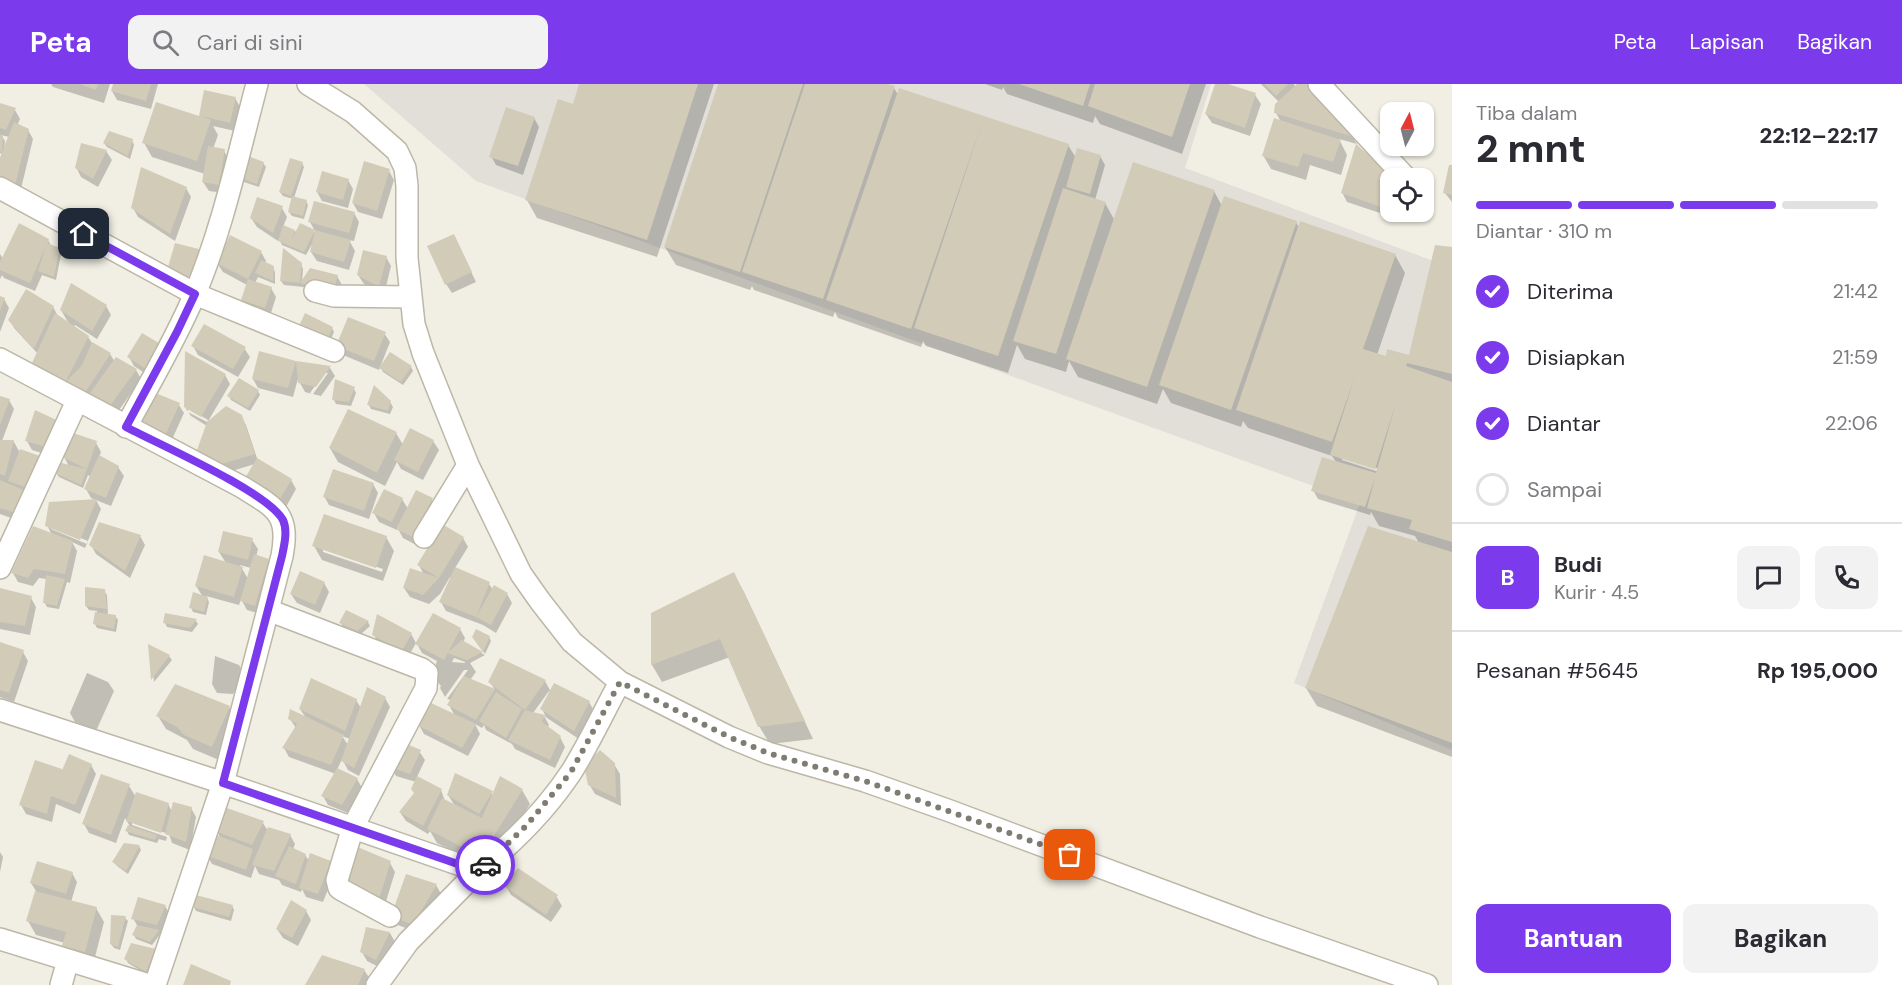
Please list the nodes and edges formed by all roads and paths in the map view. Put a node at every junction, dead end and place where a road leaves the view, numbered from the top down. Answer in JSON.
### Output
{"nodes":[{"id":1,"x":257,"y":84,"type":"edge"},
{"id":2,"x":308,"y":84,"type":"edge"},
{"id":3,"x":1319,"y":84,"type":"edge"},
{"id":4,"x":1397,"y":168,"type":"edge"},
{"id":5,"x":0,"y":188,"type":"edge"},
{"id":6,"x":315,"y":291,"type":"dead end"},
{"id":7,"x":195,"y":294,"type":"junction"},
{"id":8,"x":410,"y":297,"type":"junction"},
{"id":9,"x":334,"y":351,"type":"dead end"},
{"id":10,"x":0,"y":360,"type":"edge"},
{"id":11,"x":77,"y":401,"type":"junction"},
{"id":12,"x":126,"y":427,"type":"junction"},
{"id":13,"x":468,"y":465,"type":"junction"},
{"id":14,"x":424,"y":537,"type":"dead end"},
{"id":15,"x":0,"y":568,"type":"edge"},
{"id":16,"x":268,"y":610,"type":"junction"},
{"id":17,"x":620,"y":682,"type":"junction"},
{"id":18,"x":0,"y":710,"type":"edge"},
{"id":19,"x":223,"y":783,"type":"junction"},
{"id":20,"x":353,"y":827,"type":"junction"},
{"id":21,"x":478,"y":871,"type":"junction"},
{"id":22,"x":390,"y":916,"type":"dead end"},
{"id":23,"x":0,"y":939,"type":"edge"},
{"id":24,"x":68,"y":960,"type":"junction"},
{"id":25,"x":62,"y":985,"type":"edge"},
{"id":26,"x":149,"y":985,"type":"edge"},
{"id":27,"x":155,"y":985,"type":"edge"},
{"id":28,"x":376,"y":985,"type":"edge"},
{"id":29,"x":1424,"y":985,"type":"edge"}],
"edges":[{"from":1,"to":7,"type":"street"},
{"from":2,"to":8,"type":"street"},
{"from":3,"to":4,"type":"street"},
{"from":5,"to":7,"type":"street"},
{"from":6,"to":8,"type":"street"},
{"from":7,"to":9,"type":"street"},
{"from":7,"to":12,"type":"street"},
{"from":8,"to":13,"type":"street"},
{"from":10,"to":11,"type":"street"},
{"from":11,"to":12,"type":"street"},
{"from":11,"to":15,"type":"street"},
{"from":12,"to":16,"type":"street"},
{"from":13,"to":14,"type":"street"},
{"from":13,"to":17,"type":"street"},
{"from":16,"to":19,"type":"street"},
{"from":16,"to":20,"type":"street"},
{"from":17,"to":21,"type":"street"},
{"from":17,"to":29,"type":"street"},
{"from":18,"to":19,"type":"street"},
{"from":19,"to":20,"type":"street"},
{"from":19,"to":27,"type":"street"},
{"from":20,"to":21,"type":"street"},
{"from":20,"to":22,"type":"street"},
{"from":21,"to":28,"type":"street"},
{"from":23,"to":24,"type":"street"},
{"from":24,"to":25,"type":"street"},
{"from":24,"to":26,"type":"street"}]}
